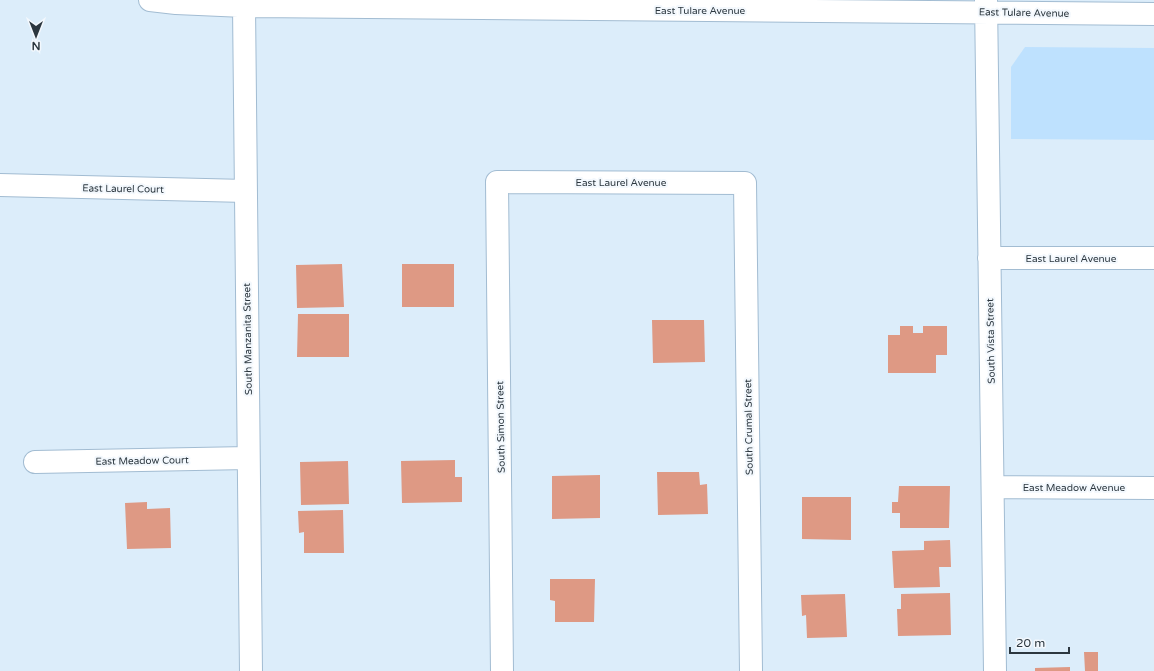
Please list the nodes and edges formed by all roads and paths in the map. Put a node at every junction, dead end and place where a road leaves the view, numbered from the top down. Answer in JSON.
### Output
{"nodes":[{"id":1,"x":150,"y":0,"type":"edge"},
{"id":2,"x":244,"y":6,"type":"junction"},
{"id":3,"x":986,"y":6,"type":"edge"},
{"id":4,"x":1154,"y":14,"type":"edge"},
{"id":5,"x":497,"y":182,"type":"joint"},
{"id":6,"x":745,"y":182,"type":"joint"},
{"id":7,"x":0,"y":185,"type":"edge"},
{"id":8,"x":246,"y":191,"type":"junction"},
{"id":9,"x":989,"y":258,"type":"junction"},
{"id":10,"x":1154,"y":258,"type":"edge"},
{"id":11,"x":248,"y":458,"type":"junction"},
{"id":12,"x":35,"y":462,"type":"dead end"},
{"id":13,"x":993,"y":487,"type":"junction"},
{"id":14,"x":1154,"y":488,"type":"edge"},
{"id":15,"x":251,"y":671,"type":"edge"},
{"id":16,"x":502,"y":671,"type":"edge"},
{"id":17,"x":751,"y":671,"type":"edge"},
{"id":18,"x":995,"y":671,"type":"edge"}],
"edges":[{"from":1,"to":2,"type":"street","name":"East Tulare Avenue"},
{"from":2,"to":3,"type":"street","name":"East Tulare Avenue"},
{"from":2,"to":8,"type":"street","name":"South Manzanita Street"},
{"from":3,"to":4,"type":"street","name":"East Tulare Avenue"},
{"from":3,"to":9,"type":"street","name":"South Vista Street"},
{"from":5,"to":6,"type":"street","name":"East Laurel Avenue"},
{"from":5,"to":16,"type":"street","name":"South Simon Street"},
{"from":6,"to":17,"type":"street","name":"South Crumal Street"},
{"from":7,"to":8,"type":"street","name":"East Laurel Court"},
{"from":8,"to":11,"type":"street","name":"South Manzanita Street"},
{"from":9,"to":10,"type":"street","name":"East Laurel Avenue"},
{"from":9,"to":13,"type":"street","name":"South Vista Street"},
{"from":11,"to":12,"type":"street","name":"East Meadow Court"},
{"from":11,"to":15,"type":"street","name":"South Manzanita Street"},
{"from":13,"to":14,"type":"street","name":"East Meadow Avenue"},
{"from":13,"to":18,"type":"street","name":"South Vista Street"}]}
